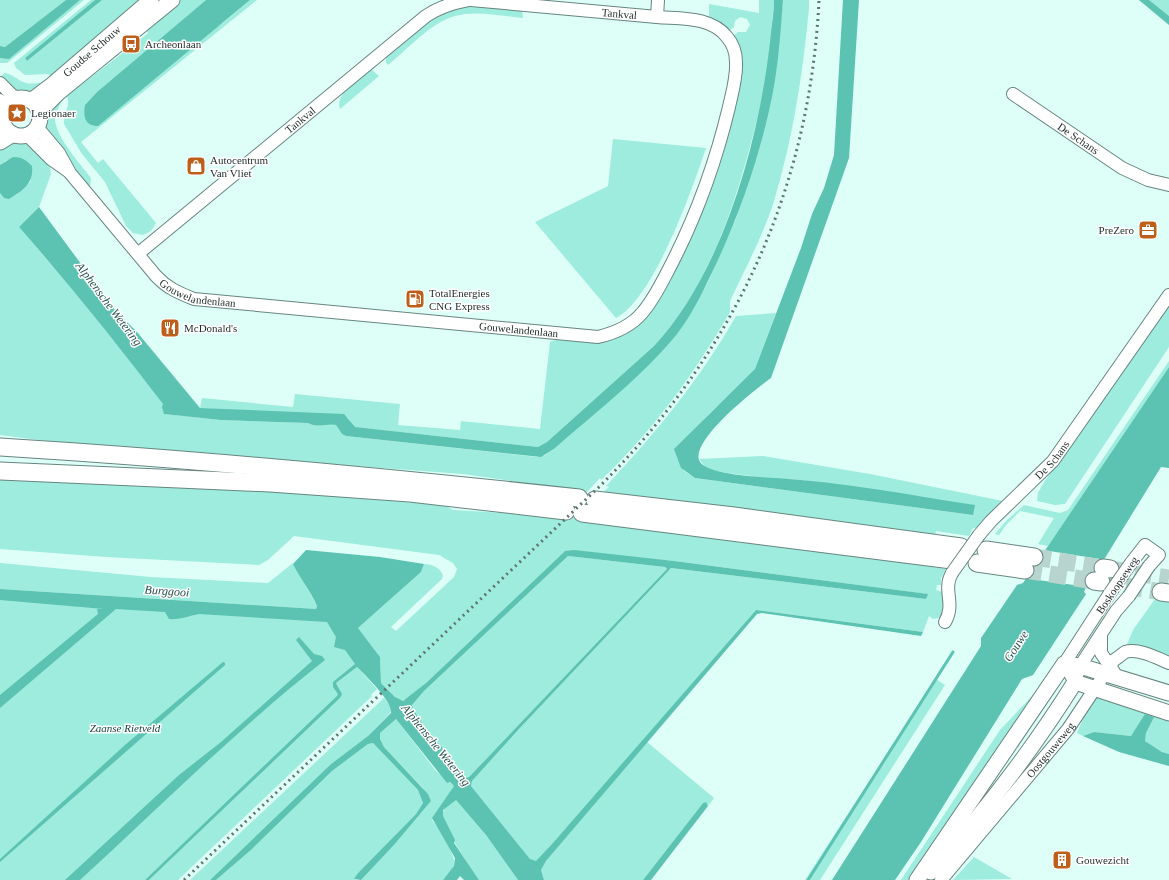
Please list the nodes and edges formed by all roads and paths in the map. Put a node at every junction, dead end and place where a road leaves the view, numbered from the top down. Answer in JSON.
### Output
{"nodes":[{"id":1,"x":151,"y":0,"type":"edge"},
{"id":2,"x":172,"y":0,"type":"edge"},
{"id":3,"x":469,"y":0,"type":"edge"},
{"id":4,"x":658,"y":0,"type":"edge"},
{"id":5,"x":657,"y":17,"type":"junction"},
{"id":6,"x":0,"y":83,"type":"edge"},
{"id":7,"x":1013,"y":94,"type":"dead end"},
{"id":8,"x":24,"y":99,"type":"junction"},
{"id":9,"x":16,"y":121,"type":"edge"},
{"id":10,"x":0,"y":142,"type":"edge"},
{"id":11,"x":1169,"y":185,"type":"edge"},
{"id":12,"x":139,"y":253,"type":"junction"},
{"id":13,"x":1169,"y":295,"type":"edge"},
{"id":14,"x":0,"y":447,"type":"edge"},
{"id":15,"x":0,"y":471,"type":"edge"},
{"id":16,"x":581,"y":505,"type":"junction"},
{"id":17,"x":982,"y":557,"type":"dead end"},
{"id":18,"x":955,"y":560,"type":"junction"},
{"id":19,"x":1030,"y":564,"type":"tunnel mouth"},
{"id":20,"x":945,"y":622,"type":"dead end"},
{"id":21,"x":1101,"y":636,"type":"junction"},
{"id":22,"x":1169,"y":663,"type":"edge"},
{"id":23,"x":1064,"y":664,"type":"junction"},
{"id":24,"x":1080,"y":666,"type":"junction"},
{"id":25,"x":1111,"y":672,"type":"junction"},
{"id":26,"x":1075,"y":682,"type":"junction"},
{"id":27,"x":1095,"y":689,"type":"junction"},
{"id":28,"x":1169,"y":693,"type":"edge"},
{"id":29,"x":1065,"y":698,"type":"junction"},
{"id":30,"x":1169,"y":713,"type":"edge"},
{"id":31,"x":917,"y":880,"type":"edge"},
{"id":32,"x":924,"y":880,"type":"edge"},
{"id":33,"x":941,"y":880,"type":"edge"}],
"edges":[{"from":1,"to":8,"type":"main road","name":"Goudse Schouw"},
{"from":2,"to":9,"type":"main road","name":"Goudse Schouw"},
{"from":3,"to":5,"type":"street","name":"Tankval"},
{"from":3,"to":12,"type":"street","name":"Tankval"},
{"from":4,"to":5,"type":"street"},
{"from":5,"to":12,"type":"street","name":"Gouwelandenlaan"},
{"from":6,"to":8,"type":"street"},
{"from":7,"to":11,"type":"street","name":"De Schans"},
{"from":8,"to":9,"type":"main road","name":"Goudse Schouw"},
{"from":8,"to":9,"type":"main road"},
{"from":9,"to":10,"type":"main road","name":"Goudse Schouw"},
{"from":9,"to":12,"type":"street","name":"Gouwelandenlaan"},
{"from":13,"to":18,"type":"street","name":"De Schans","bridge":true},
{"from":14,"to":16,"type":"highway"},
{"from":15,"to":16,"type":"highway"},
{"from":16,"to":18,"type":"highway"},
{"from":17,"to":19,"type":"highway"},
{"from":18,"to":20,"type":"street","name":"De Schans"},
{"from":21,"to":23,"type":"street","name":"Boskoopseweg","bridge":true},
{"from":21,"to":24,"type":"street","name":"Boskoopseweg"},
{"from":21,"to":25,"type":"street"},
{"from":22,"to":25,"type":"street","name":"Oostgouweweg"},
{"from":23,"to":24,"type":"main road"},
{"from":23,"to":26,"type":"street"},
{"from":23,"to":31,"type":"main road","name":"Boskoopseweg"},
{"from":24,"to":25,"type":"main road"},
{"from":24,"to":26,"type":"street","name":"Boskoopseweg"},
{"from":25,"to":27,"type":"street","name":"Oostgouweweg"},
{"from":25,"to":28,"type":"main road"},
{"from":26,"to":27,"type":"main road"},
{"from":26,"to":29,"type":"main road","name":"Boskoopseweg"},
{"from":27,"to":29,"type":"main road"},
{"from":27,"to":30,"type":"main road"},
{"from":27,"to":33,"type":"street","name":"Oostgouweweg"},
{"from":29,"to":32,"type":"main road","name":"Boskoopseweg"}]}
